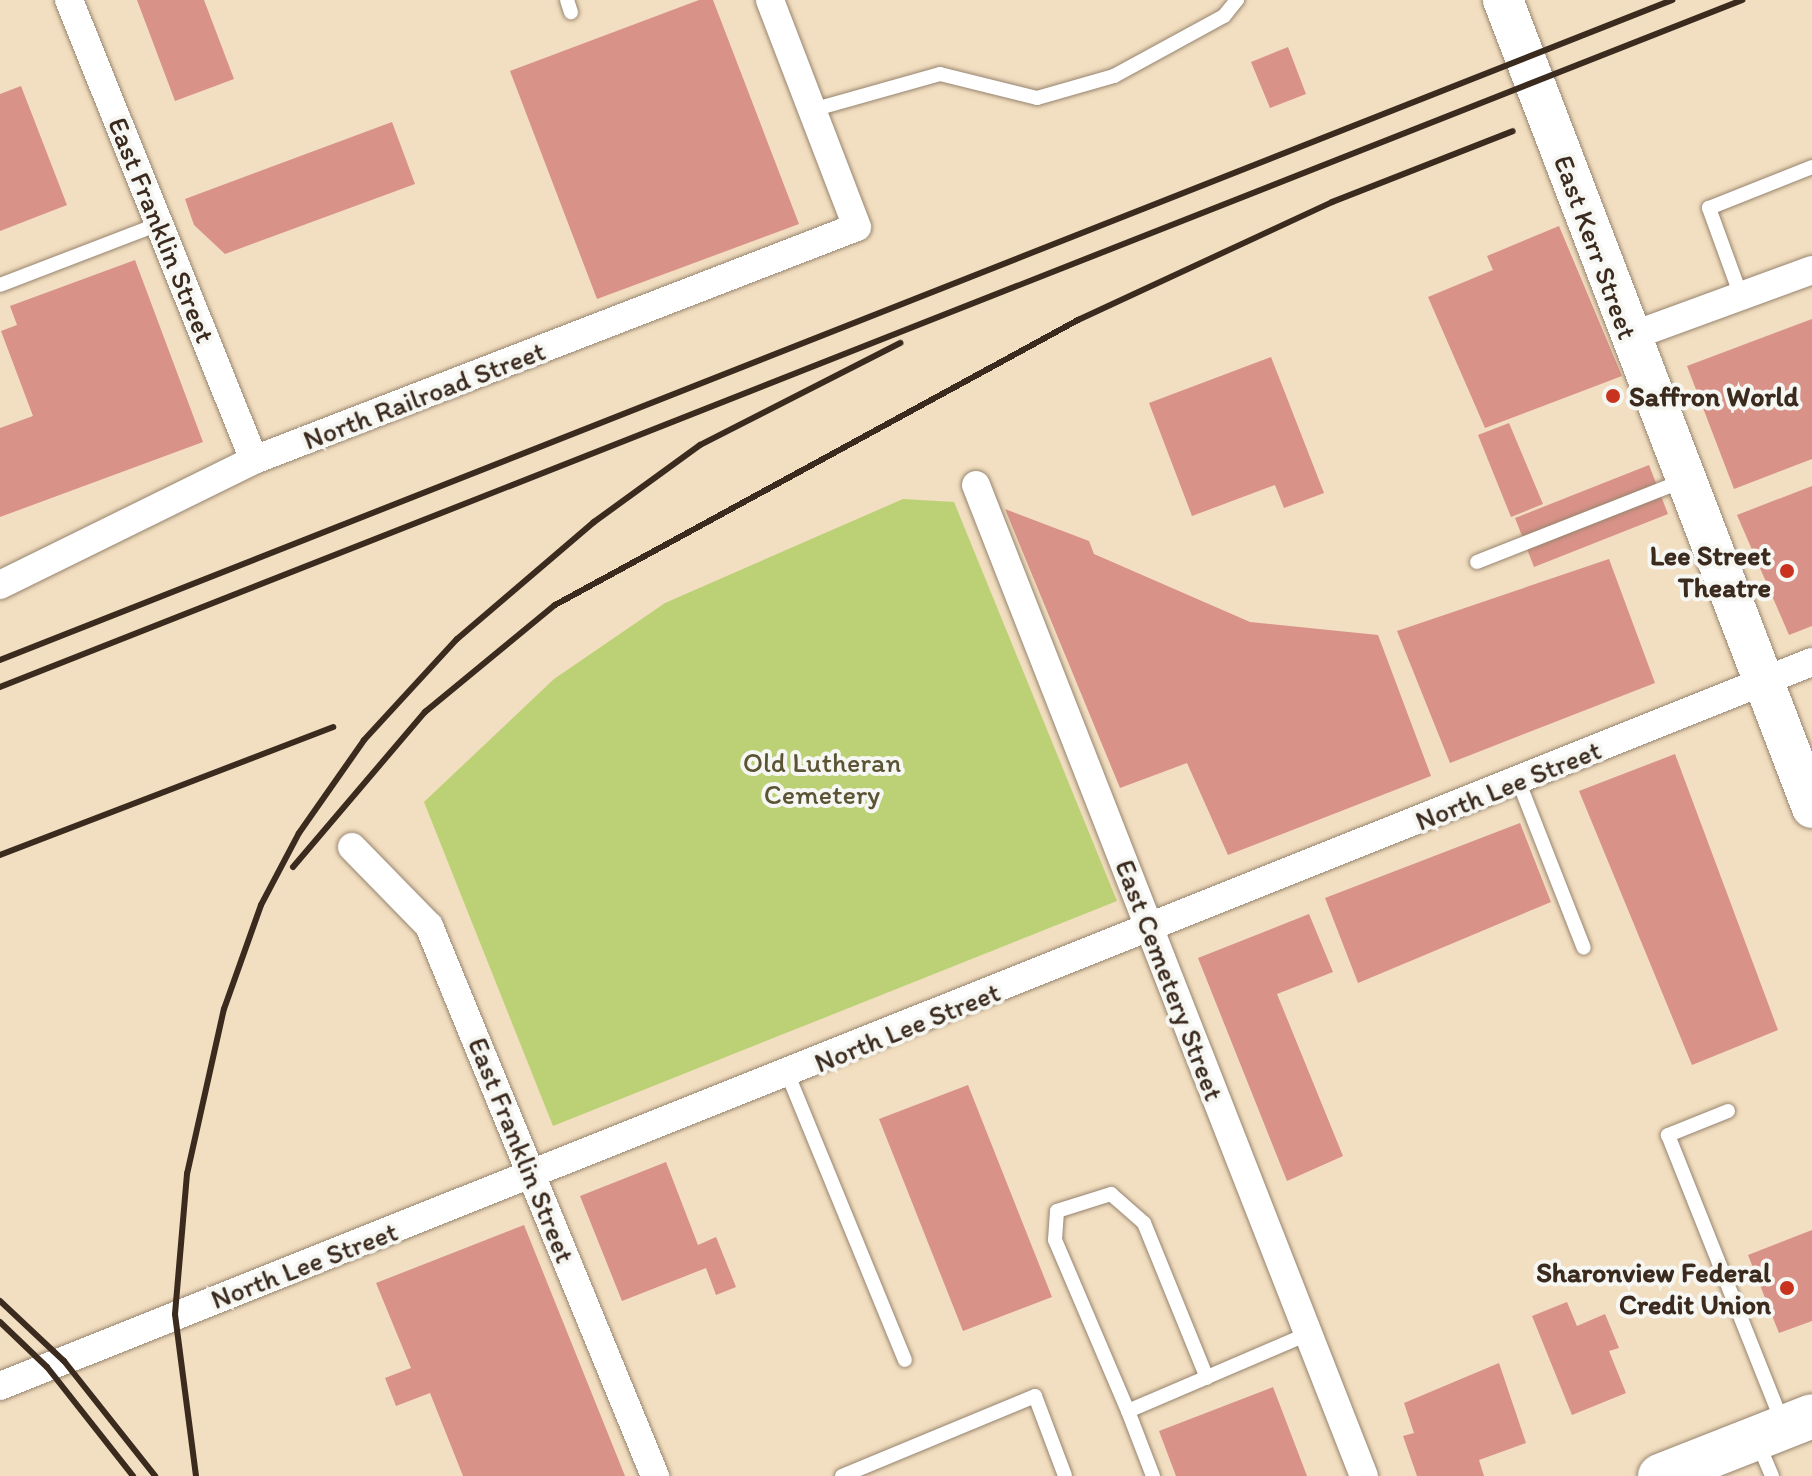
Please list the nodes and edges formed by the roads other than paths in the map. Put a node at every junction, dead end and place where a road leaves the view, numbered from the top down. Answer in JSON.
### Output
{"nodes":[{"id":1,"x":69,"y":0,"type":"edge"},
{"id":2,"x":770,"y":0,"type":"edge"},
{"id":3,"x":1237,"y":0,"type":"edge"},
{"id":4,"x":1503,"y":0,"type":"edge"},
{"id":5,"x":812,"y":110,"type":"junction"},
{"id":6,"x":1812,"y":167,"type":"edge"},
{"id":7,"x":159,"y":224,"type":"junction"},
{"id":8,"x":1812,"y":270,"type":"edge"},
{"id":9,"x":0,"y":285,"type":"edge"},
{"id":10,"x":1741,"y":296,"type":"junction"},
{"id":11,"x":1629,"y":337,"type":"junction"},
{"id":12,"x":254,"y":460,"type":"junction"},
{"id":13,"x":1685,"y":480,"type":"junction"},
{"id":14,"x":976,"y":485,"type":"dead end"},
{"id":15,"x":1477,"y":562,"type":"dead end"},
{"id":16,"x":0,"y":585,"type":"edge"},
{"id":17,"x":1812,"y":662,"type":"edge"},
{"id":18,"x":1763,"y":681,"type":"junction"},
{"id":19,"x":1518,"y":780,"type":"junction"},
{"id":20,"x":1812,"y":808,"type":"edge"},
{"id":21,"x":352,"y":847,"type":"dead end"},
{"id":22,"x":1151,"y":930,"type":"junction"},
{"id":23,"x":1584,"y":948,"type":"dead end"},
{"id":24,"x":788,"y":1075,"type":"junction"},
{"id":25,"x":1728,"y":1111,"type":"dead end"},
{"id":26,"x":534,"y":1178,"type":"junction"},
{"id":27,"x":1308,"y":1334,"type":"junction"},
{"id":28,"x":905,"y":1360,"type":"dead end"},
{"id":29,"x":1207,"y":1378,"type":"junction"},
{"id":30,"x":0,"y":1386,"type":"edge"},
{"id":31,"x":1128,"y":1411,"type":"junction"},
{"id":32,"x":1781,"y":1439,"type":"edge"},
{"id":33,"x":655,"y":1476,"type":"edge"},
{"id":34,"x":842,"y":1476,"type":"edge"},
{"id":35,"x":1065,"y":1476,"type":"edge"},
{"id":36,"x":1153,"y":1476,"type":"edge"},
{"id":37,"x":1364,"y":1476,"type":"edge"},
{"id":38,"x":1660,"y":1476,"type":"edge"}],
"edges":[{"from":1,"to":7,"type":"street","name":"East Franklin Street"},
{"from":2,"to":5,"type":"street"},
{"from":3,"to":5,"type":"lane"},
{"from":4,"to":11,"type":"street","name":"East Kerr Street"},
{"from":5,"to":12,"type":"street","name":"North Railroad Street"},
{"from":6,"to":10,"type":"lane"},
{"from":7,"to":9,"type":"lane"},
{"from":7,"to":12,"type":"street","name":"East Franklin Street"},
{"from":8,"to":10,"type":"street"},
{"from":10,"to":11,"type":"street"},
{"from":11,"to":13,"type":"street","name":"East Kerr Street"},
{"from":12,"to":16,"type":"street","name":"North Railroad Street"},
{"from":13,"to":15,"type":"lane"},
{"from":13,"to":18,"type":"street","name":"East Kerr Street"},
{"from":14,"to":22,"type":"street","name":"East Cemetery Street"},
{"from":17,"to":18,"type":"street","name":"North Lee Street"},
{"from":18,"to":19,"type":"street","name":"North Lee Street"},
{"from":18,"to":20,"type":"street","name":"East Kerr Street"},
{"from":19,"to":22,"type":"street","name":"North Lee Street"},
{"from":19,"to":23,"type":"lane"},
{"from":21,"to":26,"type":"street","name":"East Franklin Street"},
{"from":22,"to":24,"type":"street","name":"North Lee Street"},
{"from":22,"to":27,"type":"street","name":"East Cemetery Street"},
{"from":24,"to":26,"type":"street","name":"North Lee Street"},
{"from":24,"to":28,"type":"lane"},
{"from":25,"to":32,"type":"lane"},
{"from":26,"to":30,"type":"street","name":"North Lee Street"},
{"from":26,"to":33,"type":"street","name":"East Franklin Street"},
{"from":27,"to":29,"type":"lane"},
{"from":27,"to":37,"type":"street","name":"East Cemetery Street"},
{"from":29,"to":31,"type":"lane"},
{"from":29,"to":31,"type":"lane"},
{"from":31,"to":36,"type":"lane"},
{"from":32,"to":38,"type":"main road"},
{"from":34,"to":35,"type":"lane"}]}
